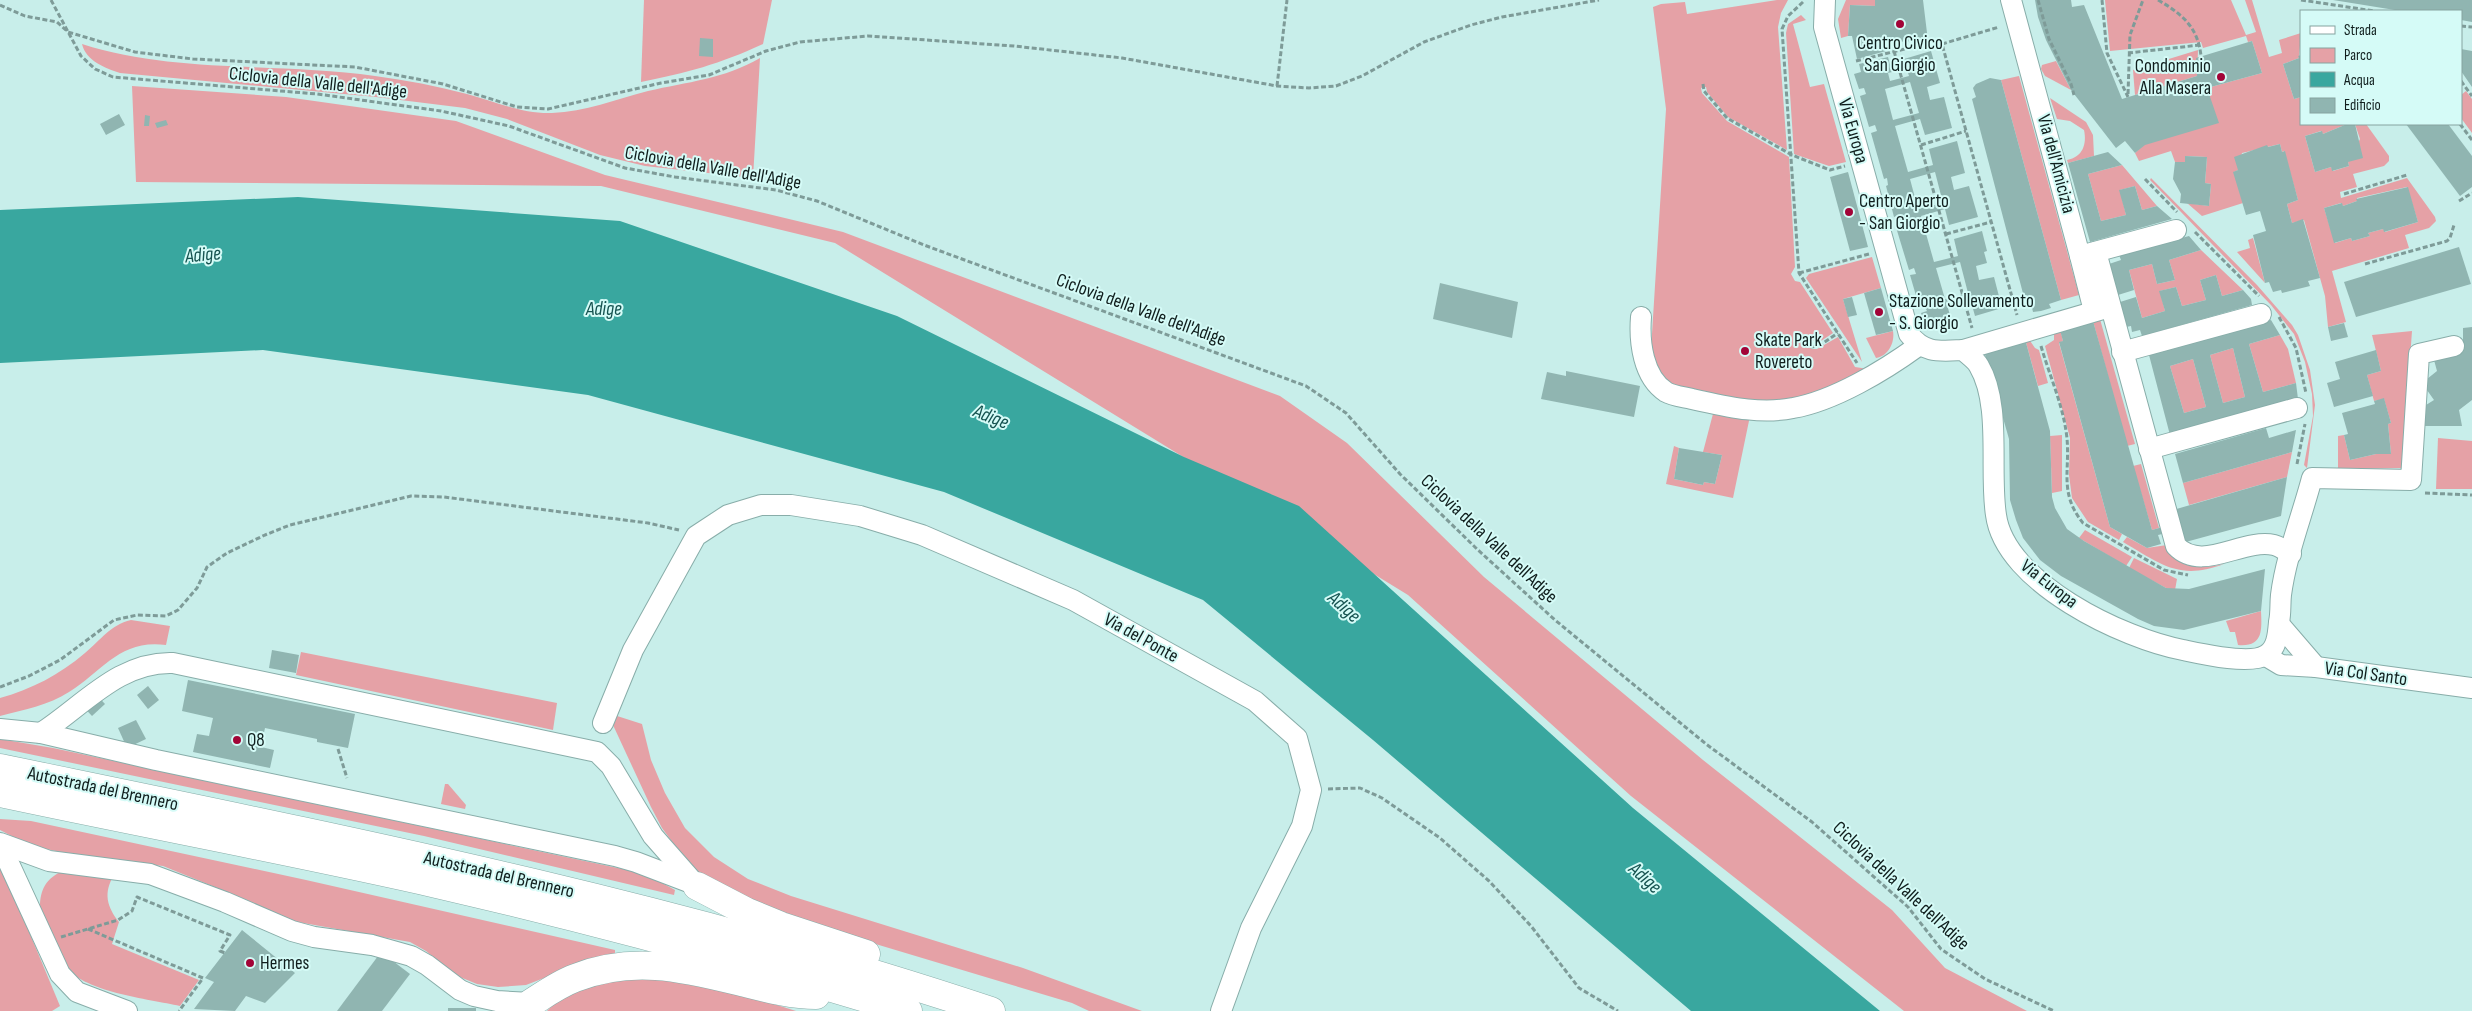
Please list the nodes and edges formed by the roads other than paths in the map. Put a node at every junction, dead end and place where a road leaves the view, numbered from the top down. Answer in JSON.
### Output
{"nodes":[{"id":1,"x":1825,"y":0,"type":"edge"},
{"id":2,"x":2011,"y":0,"type":"edge"},
{"id":3,"x":2181,"y":223,"type":"road end"},
{"id":4,"x":2084,"y":250,"type":"junction"},
{"id":5,"x":2102,"y":309,"type":"junction"},
{"id":6,"x":2268,"y":310,"type":"road end"},
{"id":7,"x":1641,"y":317,"type":"dead end"},
{"id":8,"x":1918,"y":346,"type":"junction"},
{"id":9,"x":2454,"y":346,"type":"dead end"},
{"id":10,"x":1970,"y":348,"type":"junction"},
{"id":11,"x":2122,"y":352,"type":"junction"},
{"id":12,"x":2303,"y":407,"type":"road end"},
{"id":13,"x":2149,"y":449,"type":"junction"},
{"id":14,"x":2291,"y":554,"type":"junction"},
{"id":15,"x":2279,"y":624,"type":"junction"},
{"id":16,"x":2266,"y":656,"type":"junction"},
{"id":17,"x":2316,"y":667,"type":"junction"},
{"id":18,"x":2472,"y":688,"type":"edge"},
{"id":19,"x":603,"y":723,"type":"dead end"},
{"id":20,"x":0,"y":729,"type":"edge"},
{"id":21,"x":41,"y":733,"type":"junction"},
{"id":22,"x":0,"y":768,"type":"edge"},
{"id":23,"x":0,"y":793,"type":"edge"},
{"id":24,"x":0,"y":844,"type":"edge"},
{"id":25,"x":697,"y":886,"type":"junction"},
{"id":26,"x":923,"y":988,"type":"junction"},
{"id":27,"x":854,"y":994,"type":"junction"},
{"id":28,"x":529,"y":1007,"type":"edge"},
{"id":29,"x":127,"y":1011,"type":"edge"},
{"id":30,"x":908,"y":1011,"type":"edge"},
{"id":31,"x":991,"y":1011,"type":"edge"},
{"id":32,"x":1221,"y":1011,"type":"edge"}],
"edges":[{"from":1,"to":8,"type":"street","name":"Via Europa"},
{"from":2,"to":4,"type":"street","name":"Via dell'Amicizia"},
{"from":3,"to":4,"type":"street"},
{"from":4,"to":5,"type":"street","name":"Via dell'Amicizia"},
{"from":5,"to":10,"type":"street"},
{"from":5,"to":11,"type":"street"},
{"from":6,"to":11,"type":"street"},
{"from":7,"to":8,"type":"street"},
{"from":8,"to":10,"type":"street"},
{"from":9,"to":14,"type":"street"},
{"from":10,"to":16,"type":"street","name":"Via Europa"},
{"from":11,"to":13,"type":"street"},
{"from":12,"to":13,"type":"street"},
{"from":13,"to":14,"type":"street"},
{"from":14,"to":15,"type":"street"},
{"from":15,"to":16,"type":"street"},
{"from":15,"to":17,"type":"street","name":"Via Col Santo"},
{"from":16,"to":17,"type":"street"},
{"from":17,"to":18,"type":"street","name":"Via Col Santo"},
{"from":19,"to":32,"type":"street","name":"Via del Ponte"},
{"from":20,"to":21,"type":"street"},
{"from":21,"to":25,"type":"street"},
{"from":21,"to":25,"type":"street"},
{"from":22,"to":26,"type":"highway","name":"Autostrada del Brennero"},
{"from":23,"to":27,"type":"highway","name":"Autostrada del Brennero"},
{"from":24,"to":28,"type":"street"},
{"from":24,"to":29,"type":"street"},
{"from":25,"to":26,"type":"highway"},
{"from":26,"to":31,"type":"highway","name":"Autostrada del Brennero"},
{"from":27,"to":28,"type":"highway"},
{"from":27,"to":30,"type":"highway","name":"Autostrada del Brennero"}]}
